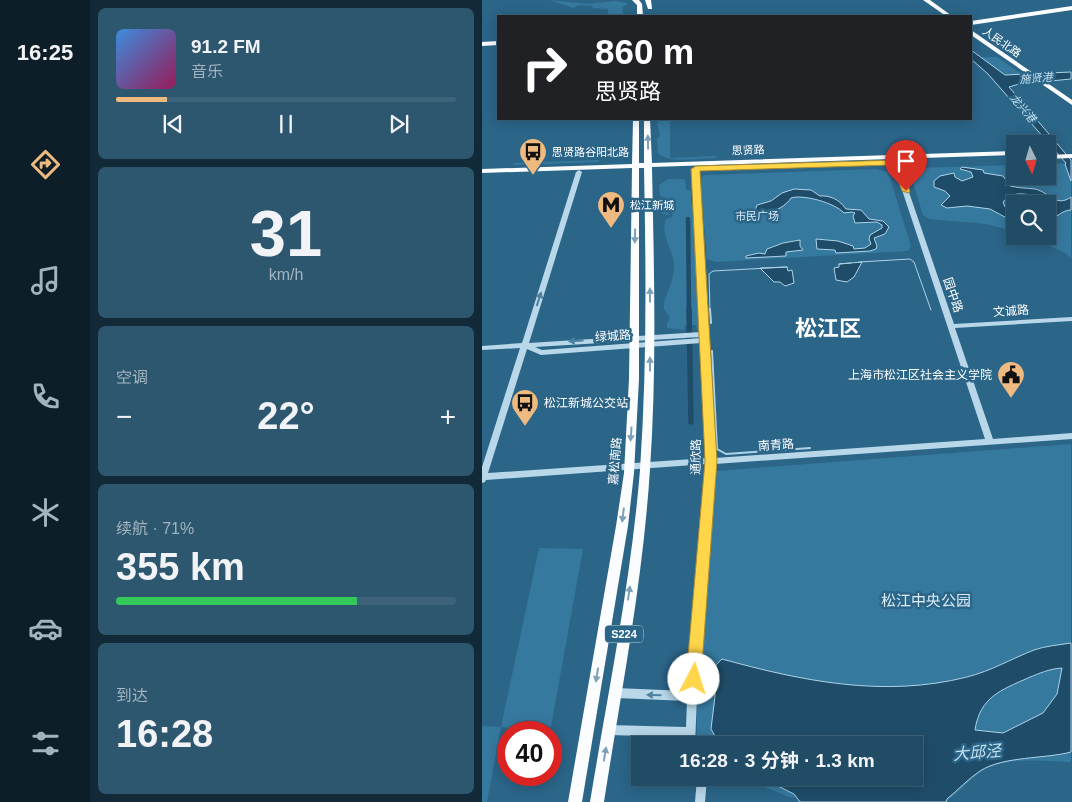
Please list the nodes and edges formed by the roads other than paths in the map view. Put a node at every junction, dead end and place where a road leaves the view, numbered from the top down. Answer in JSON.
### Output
{"nodes":[{"id":1,"x":636,"y":0,"type":"edge"},
{"id":2,"x":647,"y":0,"type":"edge"},
{"id":3,"x":926,"y":0,"type":"edge"},
{"id":4,"x":1072,"y":8,"type":"edge"},
{"id":5,"x":649,"y":12,"type":"edge"},
{"id":6,"x":640,"y":15,"type":"edge"},
{"id":7,"x":948,"y":15,"type":"edge"},
{"id":8,"x":972,"y":23,"type":"edge"},
{"id":9,"x":972,"y":33,"type":"edge"},
{"id":10,"x":497,"y":43,"type":"edge"},
{"id":11,"x":482,"y":44,"type":"edge"},
{"id":12,"x":1072,"y":103,"type":"edge"},
{"id":13,"x":636,"y":120,"type":"edge"},
{"id":14,"x":647,"y":120,"type":"edge"},
{"id":15,"x":1006,"y":153,"type":"edge"},
{"id":16,"x":1056,"y":154,"type":"edge"},
{"id":17,"x":1070,"y":154,"type":"edge"},
{"id":18,"x":1006,"y":158,"type":"edge"},
{"id":19,"x":895,"y":159,"type":"junction"},
{"id":20,"x":648,"y":167,"type":"junction"},
{"id":21,"x":636,"y":168,"type":"junction"},
{"id":22,"x":696,"y":169,"type":"junction"},
{"id":23,"x":482,"y":171,"type":"edge"},
{"id":24,"x":579,"y":172,"type":"junction"},
{"id":25,"x":482,"y":176,"type":"edge"},
{"id":26,"x":1072,"y":319,"type":"edge"},
{"id":27,"x":952,"y":326,"type":"junction"},
{"id":28,"x":703,"y":337,"type":"junction"},
{"id":29,"x":650,"y":341,"type":"junction"},
{"id":30,"x":635,"y":342,"type":"junction"},
{"id":31,"x":524,"y":345,"type":"junction"},
{"id":32,"x":482,"y":348,"type":"edge"},
{"id":33,"x":1072,"y":436,"type":"edge"},
{"id":34,"x":990,"y":442,"type":"junction"},
{"id":35,"x":711,"y":461,"type":"junction"},
{"id":36,"x":645,"y":465,"type":"junction"},
{"id":37,"x":629,"y":466,"type":"junction"},
{"id":38,"x":482,"y":478,"type":"edge"},
{"id":39,"x":616,"y":693,"type":"junction"},
{"id":40,"x":692,"y":696,"type":"junction"},
{"id":41,"x":608,"y":730,"type":"junction"},
{"id":42,"x":691,"y":732,"type":"junction"},
{"id":43,"x":691,"y":736,"type":"edge"},
{"id":44,"x":701,"y":786,"type":"edge"},
{"id":45,"x":575,"y":802,"type":"edge"},
{"id":46,"x":597,"y":802,"type":"edge"},
{"id":47,"x":700,"y":802,"type":"edge"}],
"edges":[{"from":1,"to":6,"type":"highway"},
{"from":2,"to":5,"type":"highway"},
{"from":3,"to":7,"type":"main road"},
{"from":4,"to":8,"type":"main road"},
{"from":9,"to":12,"type":"main road","name":"人民北路"},
{"from":10,"to":11,"type":"main road"},
{"from":13,"to":21,"type":"main road","name":"嘉松南路","number":"S224"},
{"from":20,"to":14,"type":"main road","number":"S224","one_way":true},
{"from":15,"to":19,"type":"main road","name":"思贤路"},
{"from":16,"to":17,"type":"main road"},
{"from":18,"to":19,"type":"main road","name":"思贤路"},
{"from":19,"to":20,"type":"main road","name":"思贤路"},
{"from":19,"to":22,"type":"main road","name":"思贤路"},
{"from":19,"to":27,"type":"street","name":"园中路"},
{"from":20,"to":21,"type":"main road","name":"思贤路"},
{"from":20,"to":22,"type":"main road","name":"思贤路"},
{"from":29,"to":20,"type":"main road","number":"S224","one_way":true},
{"from":21,"to":23,"type":"main road","name":"思贤路"},
{"from":21,"to":24,"type":"main road","name":"思贤路"},
{"from":21,"to":30,"type":"main road","name":"嘉松南路","number":"S224","one_way":true},
{"from":22,"to":28,"type":"street","name":"通欣路"},
{"from":24,"to":25,"type":"main road","name":"思贤路"},
{"from":31,"to":24,"type":"street","one_way":true},
{"from":26,"to":27,"type":"street","name":"文诚路"},
{"from":27,"to":34,"type":"street","name":"园中路"},
{"from":28,"to":29,"type":"street","name":"绿城路"},
{"from":28,"to":35,"type":"street","name":"通欣路"},
{"from":29,"to":30,"type":"street","name":"绿城路"},
{"from":36,"to":29,"type":"main road","number":"S224","one_way":true},
{"from":30,"to":31,"type":"street","name":"绿城路"},
{"from":30,"to":37,"type":"main road","name":"嘉松南路","number":"S224","one_way":true},
{"from":31,"to":32,"type":"street","name":"绿城路"},
{"from":31,"to":38,"type":"street"},
{"from":33,"to":34,"type":"street","name":"南青路"},
{"from":34,"to":35,"type":"street","name":"南青路"},
{"from":35,"to":36,"type":"street","name":"南青路"},
{"from":35,"to":40,"type":"street","name":"通欣路"},
{"from":36,"to":37,"type":"street","name":"南青路"},
{"from":39,"to":36,"type":"main road","number":"S224","one_way":true},
{"from":37,"to":38,"type":"street","name":"南青路"},
{"from":37,"to":45,"type":"main road","name":"嘉松南路","number":"S224","one_way":true},
{"from":40,"to":39,"type":"street","one_way":true},
{"from":39,"to":41,"type":"main road","number":"S224"},
{"from":40,"to":42,"type":"street","name":"通欣路"},
{"from":41,"to":42,"type":"street"},
{"from":46,"to":41,"type":"main road","number":"S224","one_way":true},
{"from":42,"to":43,"type":"street","name":"通欣路"},
{"from":44,"to":47,"type":"street"}]}
